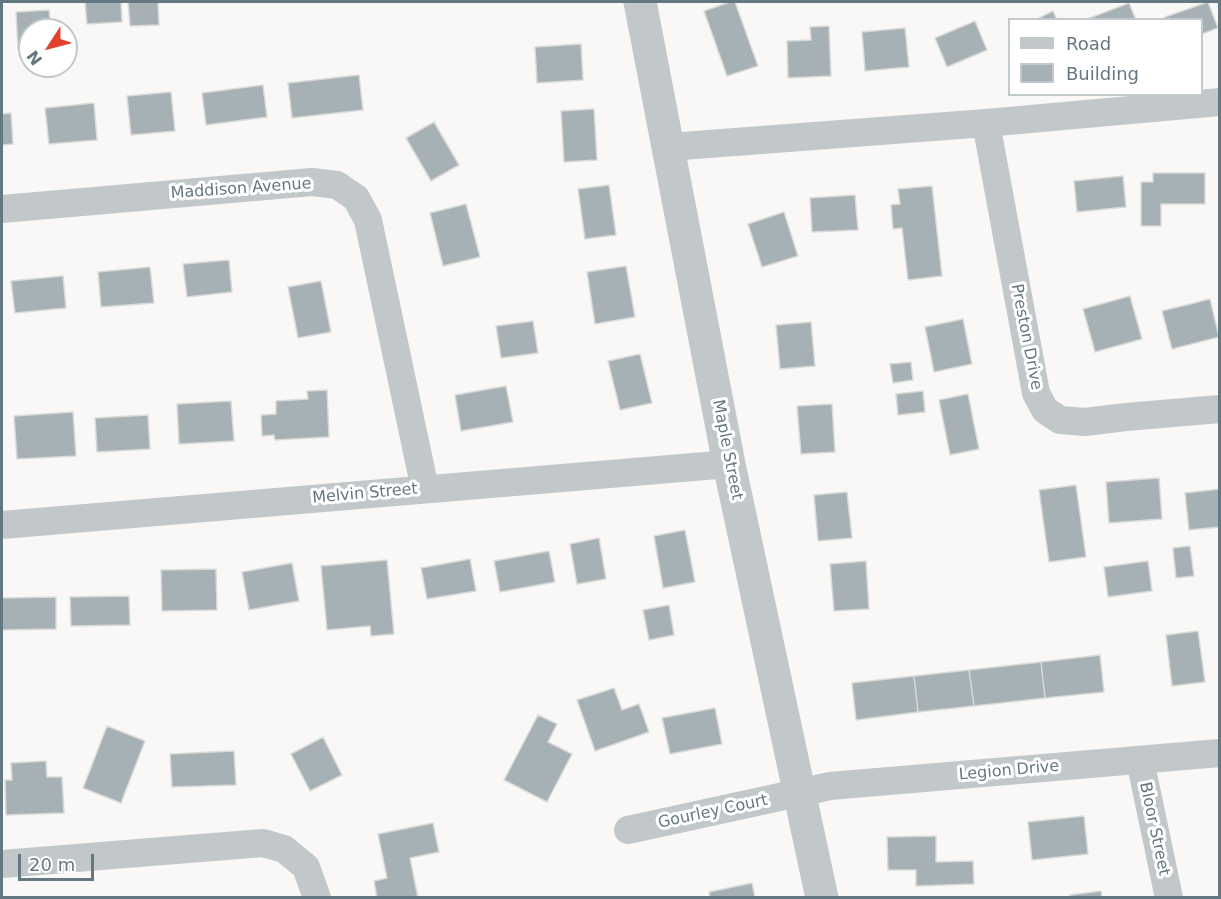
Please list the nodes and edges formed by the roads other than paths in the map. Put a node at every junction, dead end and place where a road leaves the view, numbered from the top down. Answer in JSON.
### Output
{"nodes":[{"id":1,"x":640,"y":2,"type":"edge"},
{"id":2,"x":1220,"y":102,"type":"edge"},
{"id":3,"x":986,"y":123,"type":"junction"},
{"id":4,"x":669,"y":147,"type":"junction"},
{"id":5,"x":2,"y":209,"type":"edge"},
{"id":6,"x":1220,"y":409,"type":"edge"},
{"id":7,"x":729,"y":464,"type":"junction"},
{"id":8,"x":425,"y":489,"type":"junction"},
{"id":9,"x":2,"y":525,"type":"edge"},
{"id":10,"x":1220,"y":753,"type":"edge"},
{"id":11,"x":1140,"y":760,"type":"junction"},
{"id":12,"x":799,"y":794,"type":"junction"},
{"id":13,"x":628,"y":830,"type":"dead end"},
{"id":14,"x":2,"y":864,"type":"edge"},
{"id":15,"x":317,"y":897,"type":"edge"},
{"id":16,"x":822,"y":897,"type":"edge"},
{"id":17,"x":1169,"y":897,"type":"edge"}],
"edges":[{"from":1,"to":4,"type":"street","name":"Maple Street"},
{"from":2,"to":3,"type":"street"},
{"from":3,"to":4,"type":"street"},
{"from":3,"to":6,"type":"street","name":"Preston Drive"},
{"from":4,"to":7,"type":"street","name":"Maple Street"},
{"from":5,"to":8,"type":"street","name":"Maddison Avenue"},
{"from":7,"to":8,"type":"street","name":"Melvin Street"},
{"from":7,"to":12,"type":"street","name":"Maple Street"},
{"from":8,"to":9,"type":"street","name":"Melvin Street"},
{"from":10,"to":11,"type":"street","name":"Legion Drive"},
{"from":11,"to":12,"type":"street","name":"Legion Drive"},
{"from":11,"to":17,"type":"street","name":"Bloor Street"},
{"from":12,"to":13,"type":"street","name":"Gourley Court"},
{"from":12,"to":16,"type":"street","name":"Maple Street"},
{"from":14,"to":15,"type":"street"}]}
